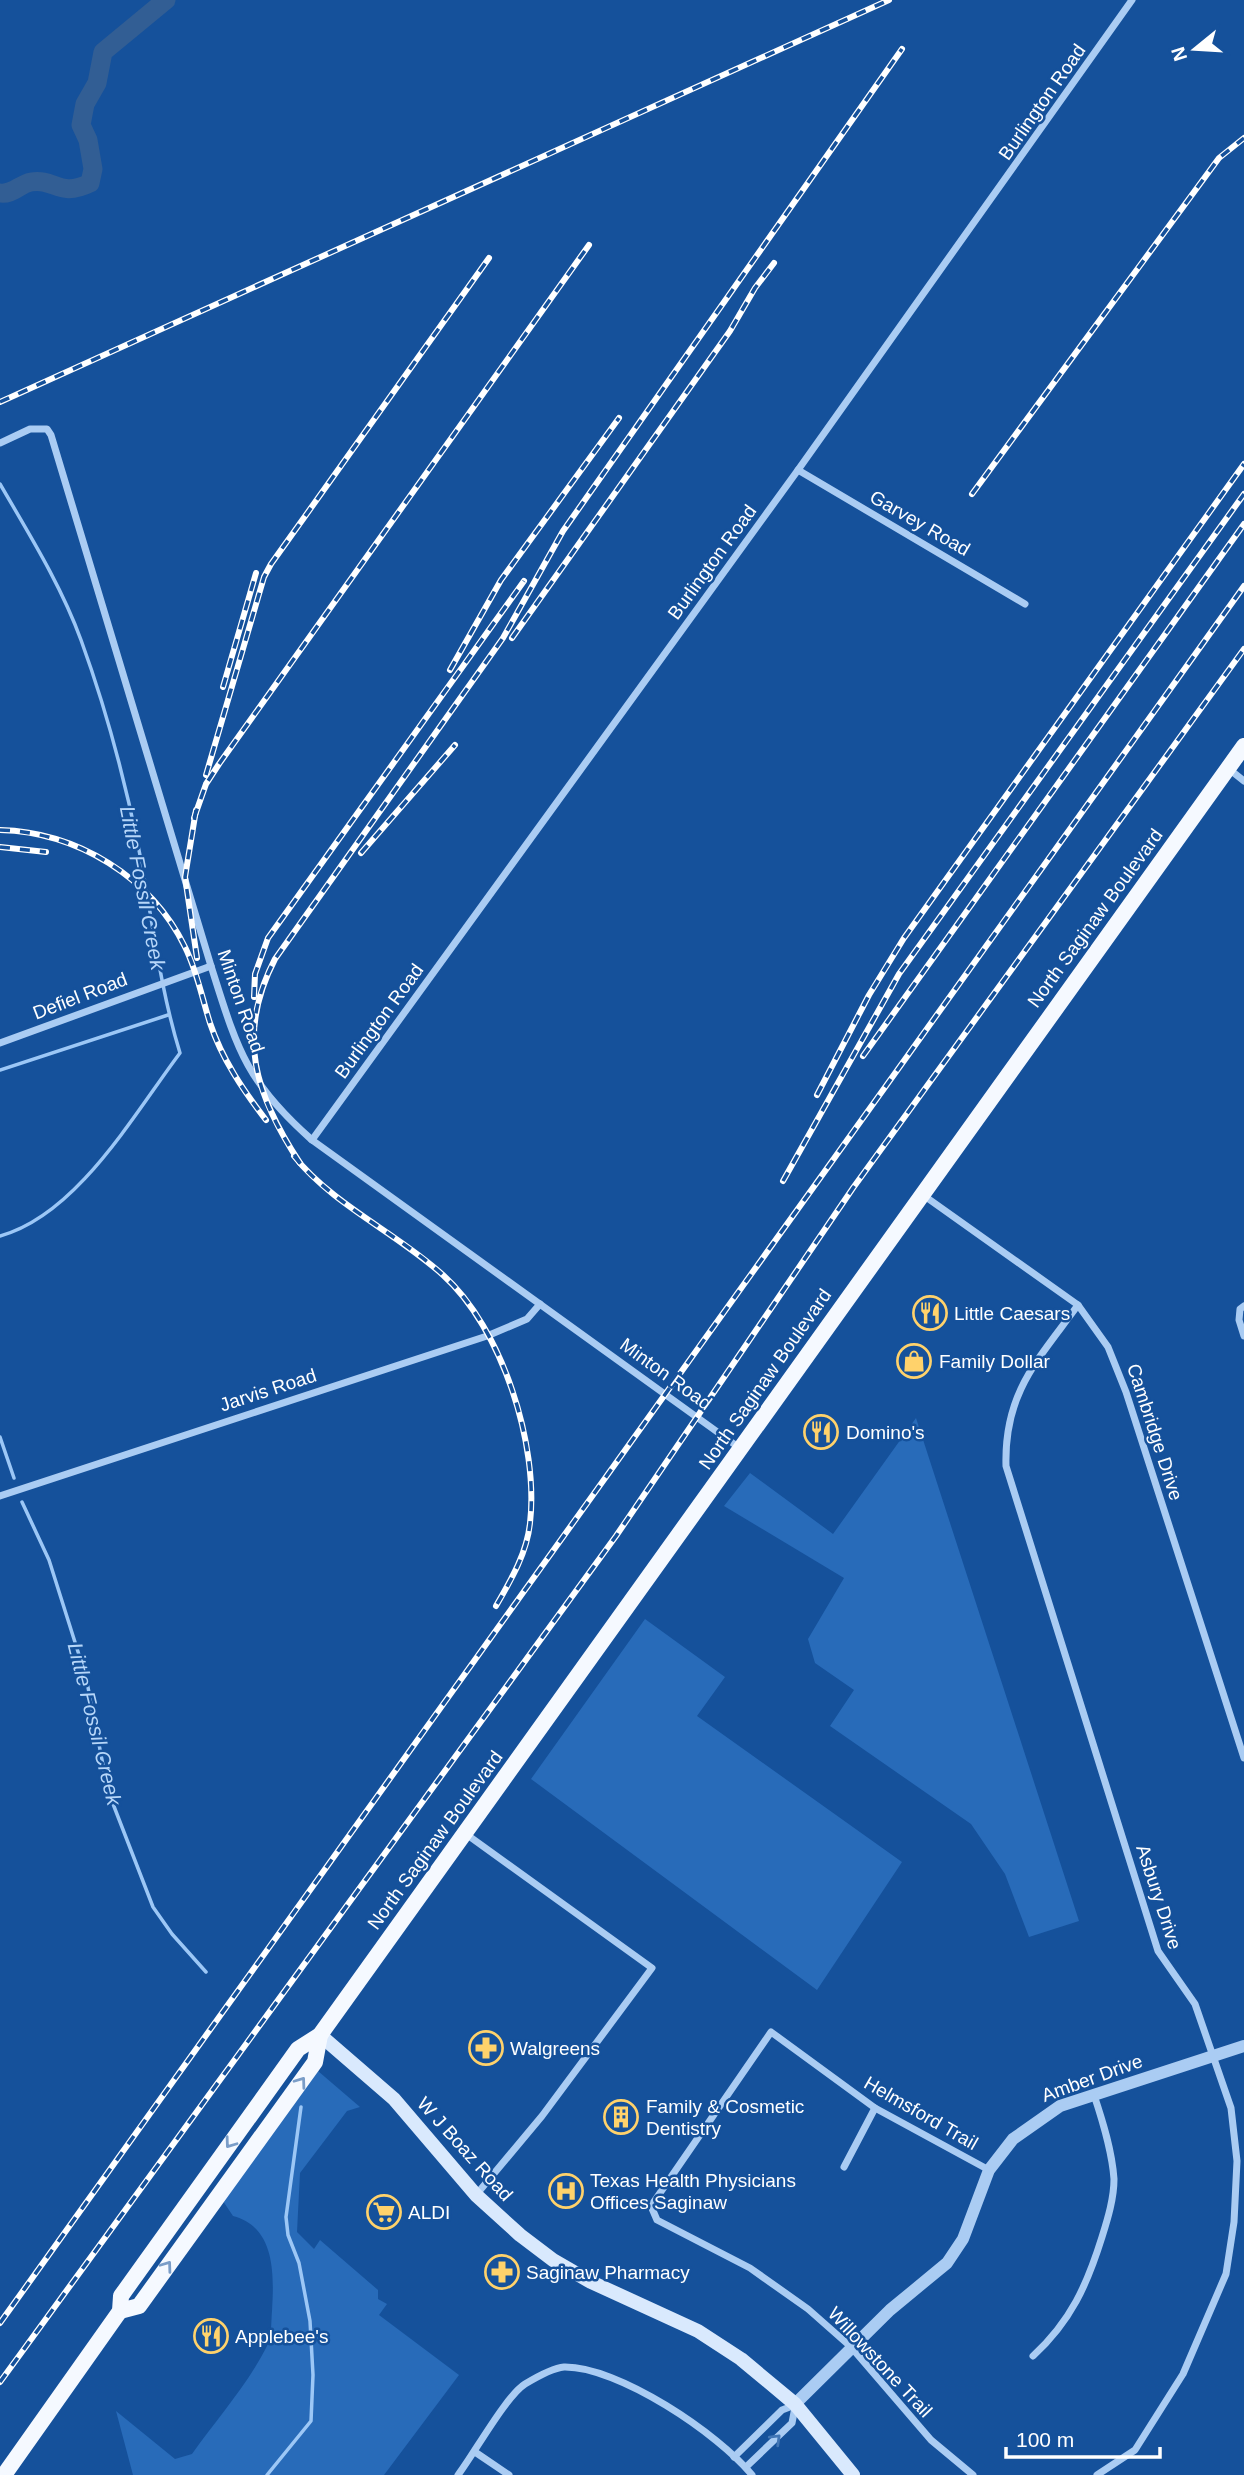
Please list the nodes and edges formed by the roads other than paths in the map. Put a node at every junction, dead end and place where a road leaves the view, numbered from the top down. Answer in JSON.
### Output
{"nodes":[{"id":1,"x":1132,"y":0,"type":"edge"},
{"id":2,"x":0,"y":443,"type":"edge"},
{"id":3,"x":799,"y":470,"type":"junction"},
{"id":4,"x":1025,"y":604,"type":"dead end"},
{"id":5,"x":1244,"y":746,"type":"edge"},
{"id":6,"x":1228,"y":768,"type":"junction"},
{"id":7,"x":1244,"y":781,"type":"edge"},
{"id":8,"x":211,"y":966,"type":"junction"},
{"id":9,"x":0,"y":1043,"type":"edge"},
{"id":10,"x":312,"y":1140,"type":"junction"},
{"id":11,"x":923,"y":1195,"type":"junction"},
{"id":12,"x":540,"y":1304,"type":"junction"},
{"id":13,"x":1078,"y":1306,"type":"junction"},
{"id":14,"x":1242,"y":1308,"type":"edge"},
{"id":15,"x":1244,"y":1336,"type":"edge"},
{"id":16,"x":741,"y":1450,"type":"junction"},
{"id":17,"x":0,"y":1496,"type":"edge"},
{"id":18,"x":1244,"y":1758,"type":"edge"},
{"id":19,"x":466,"y":1834,"type":"junction"},
{"id":20,"x":320,"y":2035,"type":"junction"},
{"id":21,"x":1244,"y":2046,"type":"edge"},
{"id":22,"x":1214,"y":2055,"type":"junction"},
{"id":23,"x":1094,"y":2095,"type":"junction"},
{"id":24,"x":875,"y":2108,"type":"junction"},
{"id":25,"x":844,"y":2167,"type":"dead end"},
{"id":26,"x":989,"y":2170,"type":"junction"},
{"id":27,"x":476,"y":2195,"type":"junction"},
{"id":28,"x":652,"y":2214,"type":"joint"},
{"id":29,"x":850,"y":2347,"type":"junction"},
{"id":30,"x":1033,"y":2356,"type":"dead end"},
{"id":31,"x":795,"y":2404,"type":"junction"},
{"id":32,"x":475,"y":2452,"type":"junction"},
{"id":33,"x":734,"y":2456,"type":"junction"},
{"id":34,"x":746,"y":2467,"type":"junction"},
{"id":35,"x":4,"y":2475,"type":"edge"},
{"id":36,"x":458,"y":2475,"type":"edge"},
{"id":37,"x":509,"y":2475,"type":"edge"},
{"id":38,"x":752,"y":2475,"type":"edge"},
{"id":39,"x":853,"y":2475,"type":"edge"},
{"id":40,"x":973,"y":2475,"type":"edge"},
{"id":41,"x":1097,"y":2475,"type":"edge"}],
"edges":[{"from":1,"to":3,"type":"street","name":"Burlington Road"},
{"from":2,"to":8,"type":"street","name":"Minton Road"},
{"from":3,"to":4,"type":"street","name":"Garvey Road"},
{"from":3,"to":10,"type":"street","name":"Burlington Road"},
{"from":5,"to":6,"type":"main road","name":"North Saginaw Boulevard"},
{"from":6,"to":7,"type":"street"},
{"from":6,"to":11,"type":"main road","name":"North Saginaw Boulevard"},
{"from":8,"to":9,"type":"street","name":"Defiel Road"},
{"from":8,"to":10,"type":"street","name":"Minton Road"},
{"from":10,"to":12,"type":"street","name":"Minton Road"},
{"from":11,"to":13,"type":"street","name":"Cambridge Drive"},
{"from":11,"to":16,"type":"main road","name":"North Saginaw Boulevard"},
{"from":12,"to":16,"type":"street","name":"Minton Road"},
{"from":12,"to":17,"type":"street","name":"Jarvis Road"},
{"from":13,"to":18,"type":"street","name":"Cambridge Drive"},
{"from":13,"to":22,"type":"street","name":"Asbury Drive"},
{"from":14,"to":15,"type":"street"},
{"from":16,"to":19,"type":"main road","name":"North Saginaw Boulevard"},
{"from":19,"to":20,"type":"main road","name":"North Saginaw Boulevard"},
{"from":19,"to":27,"type":"street"},
{"from":20,"to":27,"type":"main road","name":"W J Boaz Road"},
{"from":20,"to":35,"type":"main road","name":"North Saginaw Boulevard"},
{"from":21,"to":22,"type":"street","name":"Amber Drive"},
{"from":22,"to":23,"type":"street","name":"Amber Drive"},
{"from":22,"to":41,"type":"street","name":"Asbury Drive"},
{"from":23,"to":26,"type":"street","name":"Amber Drive"},
{"from":23,"to":30,"type":"street"},
{"from":24,"to":25,"type":"street"},
{"from":24,"to":26,"type":"street","name":"Helmsford Trail"},
{"from":24,"to":28,"type":"street","name":"Helmsford Trail"},
{"from":26,"to":29,"type":"street","name":"Amber Drive"},
{"from":27,"to":31,"type":"main road","name":"W J Boaz Road"},
{"from":28,"to":29,"type":"street","name":"Willowstone Trail"},
{"from":29,"to":31,"type":"street","name":"Amber Drive"},
{"from":29,"to":40,"type":"street","name":"Willowstone Trail"},
{"from":31,"to":33,"type":"street"},
{"from":34,"to":31,"type":"street","one_way":true},
{"from":31,"to":39,"type":"main road","name":"W J Boaz Road"},
{"from":32,"to":33,"type":"street"},
{"from":32,"to":36,"type":"street"},
{"from":32,"to":37,"type":"street"},
{"from":33,"to":34,"type":"street"},
{"from":34,"to":38,"type":"street"}]}
